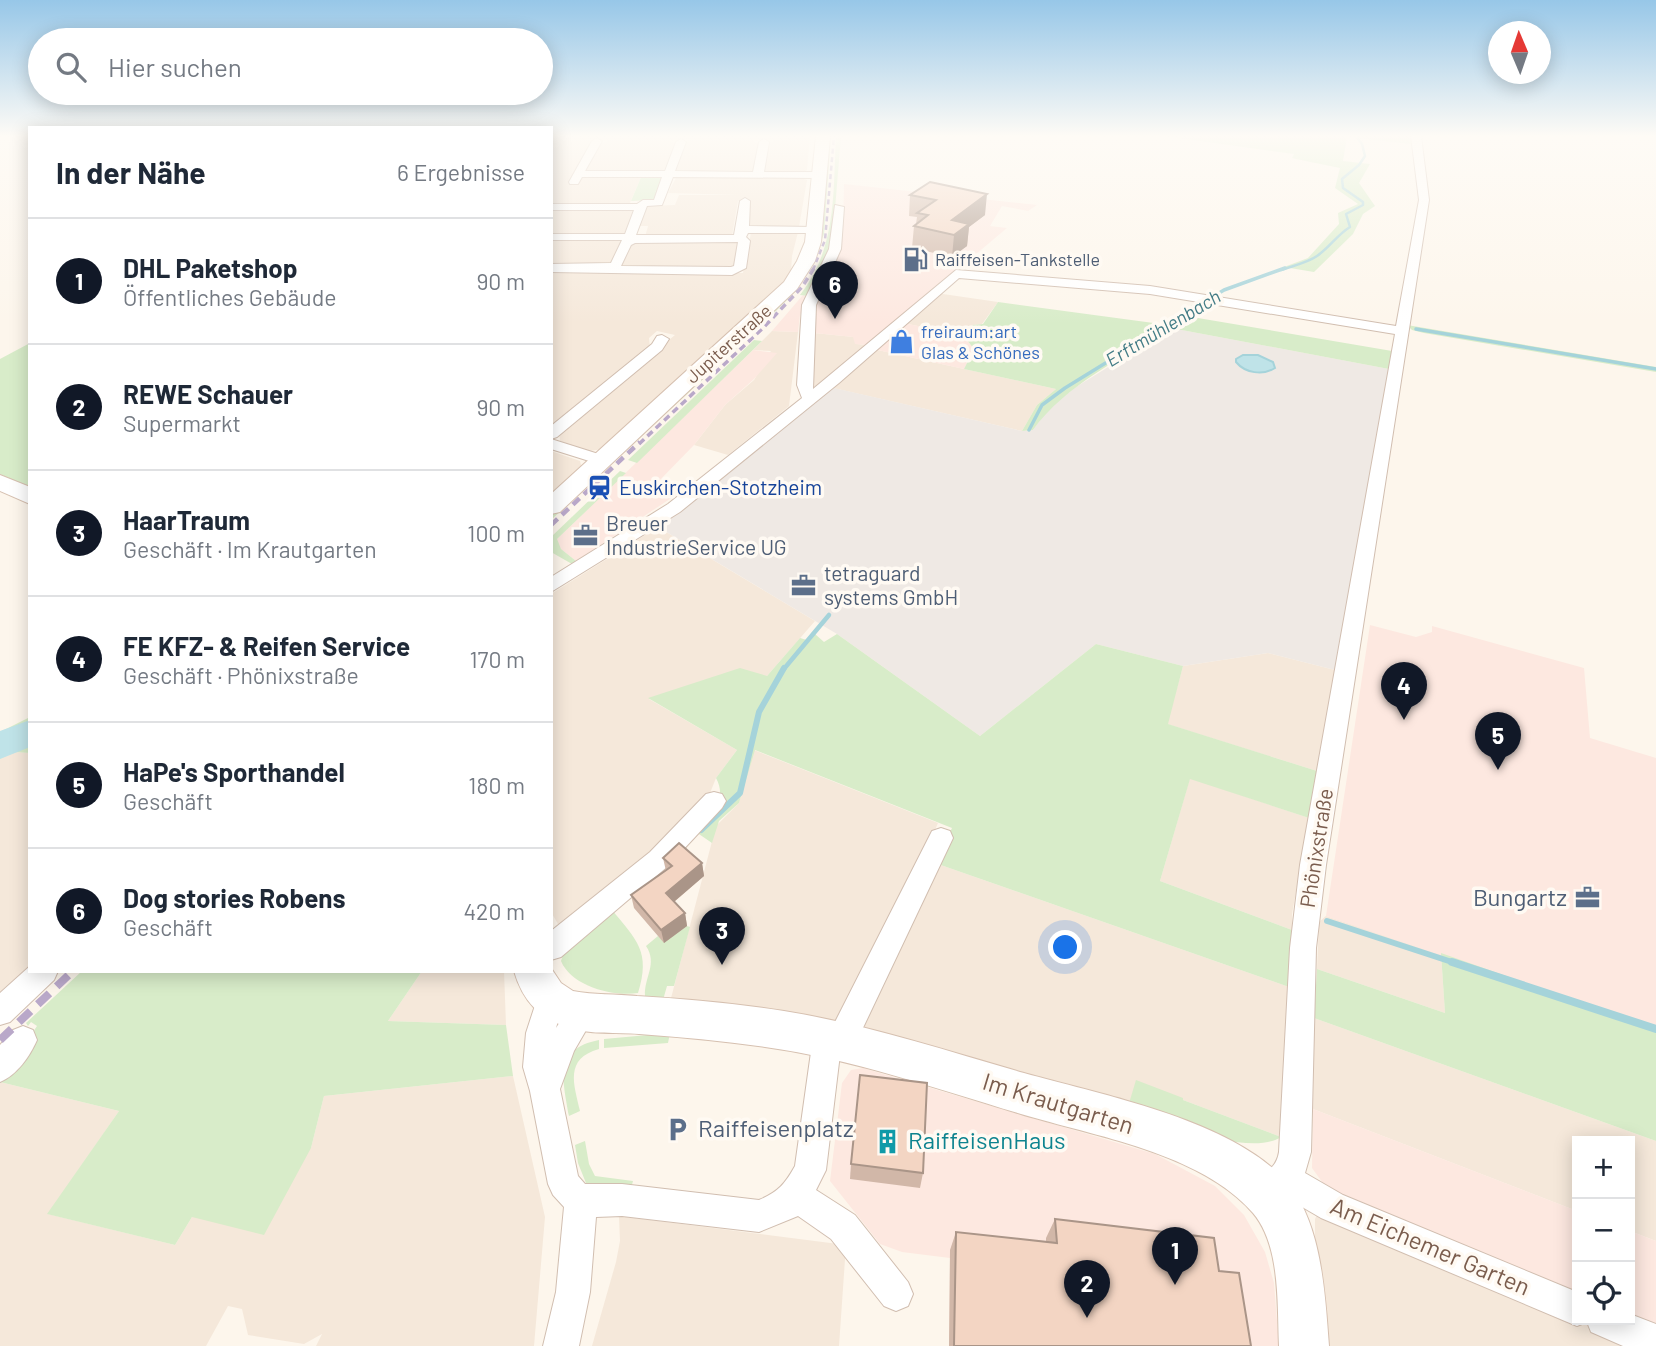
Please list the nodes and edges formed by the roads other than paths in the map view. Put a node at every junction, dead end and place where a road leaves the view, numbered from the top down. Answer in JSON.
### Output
{"nodes":[{"id":1,"x":660,"y":199,"type":"edge"},
{"id":2,"x":816,"y":199,"type":"edge"},
{"id":3,"x":1424,"y":199,"type":"edge"},
{"id":4,"x":745,"y":201,"type":"dead end"},
{"id":5,"x":553,"y":207,"type":"edge"},
{"id":6,"x":641,"y":207,"type":"junction"},
{"id":7,"x":839,"y":207,"type":"dead end"},
{"id":8,"x":814,"y":230,"type":"junction"},
{"id":9,"x":741,"y":234,"type":"junction"},
{"id":10,"x":553,"y":237,"type":"edge"},
{"id":11,"x":631,"y":238,"type":"junction"},
{"id":12,"x":613,"y":267,"type":"junction"},
{"id":13,"x":553,"y":268,"type":"edge"},
{"id":14,"x":1401,"y":331,"type":"junction"},
{"id":15,"x":662,"y":339,"type":"dead end"},
{"id":16,"x":810,"y":399,"type":"junction"},
{"id":17,"x":553,"y":432,"type":"edge"},
{"id":18,"x":553,"y":445,"type":"edge"},
{"id":19,"x":602,"y":460,"type":"junction"},
{"id":20,"x":0,"y":482,"type":"edge"},
{"id":21,"x":28,"y":495,"type":"edge"},
{"id":22,"x":553,"y":505,"type":"edge"},
{"id":23,"x":553,"y":585,"type":"edge"},
{"id":24,"x":714,"y":801,"type":"dead end"},
{"id":25,"x":941,"y":838,"type":"dead end"},
{"id":26,"x":553,"y":946,"type":"edge"},
{"id":27,"x":42,"y":973,"type":"edge"},
{"id":28,"x":557,"y":998,"type":"edge"},
{"id":29,"x":0,"y":1012,"type":"edge"},
{"id":30,"x":23,"y":1040,"type":"dead end"},
{"id":31,"x":834,"y":1040,"type":"junction"},
{"id":32,"x":0,"y":1067,"type":"edge"},
{"id":33,"x":1274,"y":1185,"type":"junction"},
{"id":34,"x":796,"y":1196,"type":"junction"},
{"id":35,"x":580,"y":1199,"type":"junction"},
{"id":36,"x":897,"y":1294,"type":"dead end"},
{"id":37,"x":1572,"y":1307,"type":"edge"},
{"id":38,"x":1615,"y":1325,"type":"edge"},
{"id":39,"x":1656,"y":1342,"type":"edge"},
{"id":40,"x":561,"y":1346,"type":"edge"},
{"id":41,"x":1304,"y":1346,"type":"edge"}],
"edges":[{"from":1,"to":6,"type":"street"},
{"from":2,"to":8,"type":"street","name":"Jupiterstraße"},
{"from":3,"to":14,"type":"street","name":"Phönixstraße"},
{"from":4,"to":9,"type":"street"},
{"from":5,"to":6,"type":"street"},
{"from":6,"to":11,"type":"street"},
{"from":7,"to":16,"type":"street"},
{"from":8,"to":9,"type":"street"},
{"from":8,"to":19,"type":"street","name":"Jupiterstraße"},
{"from":9,"to":11,"type":"street"},
{"from":9,"to":12,"type":"street"},
{"from":10,"to":11,"type":"street"},
{"from":11,"to":12,"type":"street"},
{"from":12,"to":13,"type":"street"},
{"from":14,"to":16,"type":"street"},
{"from":14,"to":33,"type":"street","name":"Phönixstraße"},
{"from":15,"to":17,"type":"street"},
{"from":16,"to":23,"type":"street"},
{"from":18,"to":19,"type":"street"},
{"from":19,"to":22,"type":"street","name":"Jupiterstraße"},
{"from":20,"to":21,"type":"street"},
{"from":24,"to":26,"type":"street"},
{"from":25,"to":31,"type":"street"},
{"from":27,"to":29,"type":"street"},
{"from":28,"to":31,"type":"street","name":"Im Krautgarten"},
{"from":28,"to":35,"type":"street"},
{"from":30,"to":32,"type":"street"},
{"from":31,"to":33,"type":"street","name":"Im Krautgarten"},
{"from":31,"to":34,"type":"street"},
{"from":33,"to":37,"type":"street","name":"Am Eichemer Garten"},
{"from":33,"to":41,"type":"street"},
{"from":34,"to":35,"type":"street"},
{"from":34,"to":36,"type":"street"},
{"from":35,"to":40,"type":"street"},
{"from":38,"to":39,"type":"street"}]}
